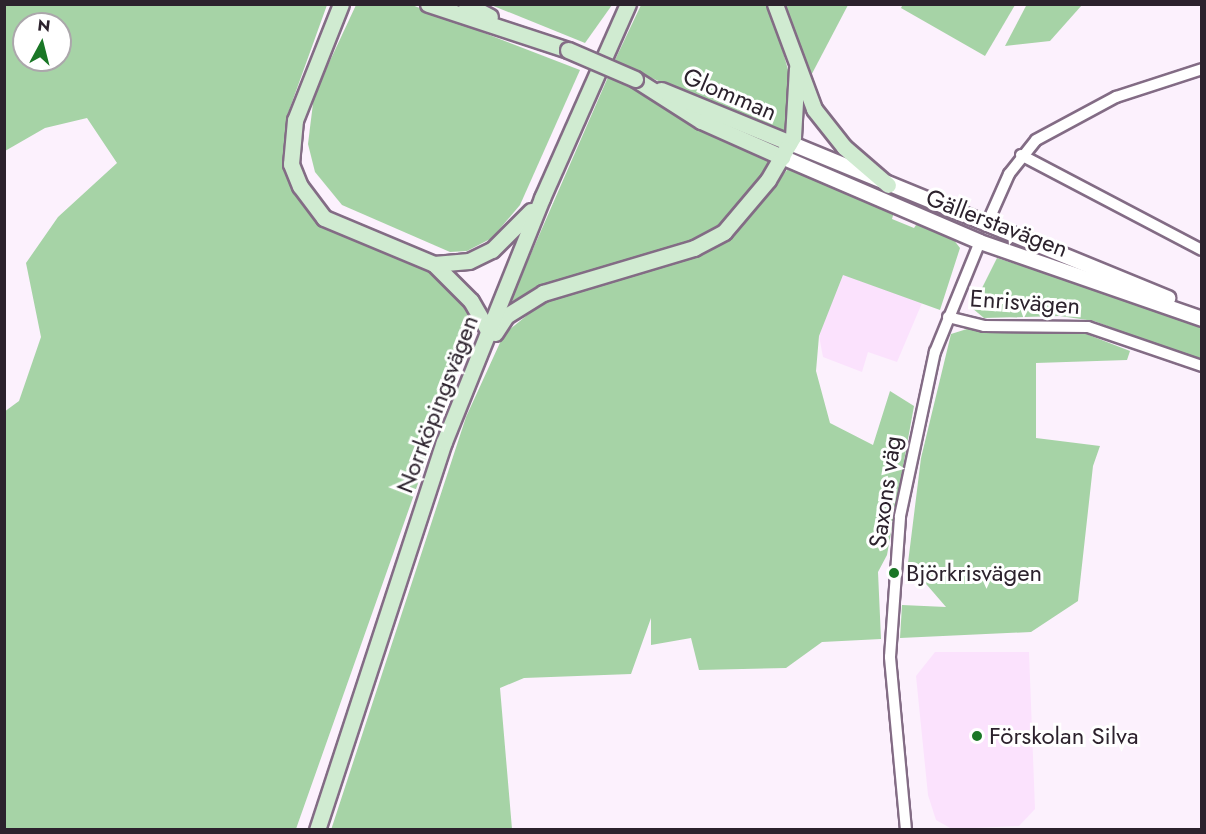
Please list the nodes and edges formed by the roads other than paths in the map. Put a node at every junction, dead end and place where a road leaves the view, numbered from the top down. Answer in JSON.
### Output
{"nodes":[{"id":1,"x":340,"y":4,"type":"edge"},
{"id":2,"x":428,"y":4,"type":"edge"},
{"id":3,"x":466,"y":4,"type":"edge"},
{"id":4,"x":628,"y":4,"type":"edge"},
{"id":5,"x":775,"y":4,"type":"edge"},
{"id":6,"x":498,"y":23,"type":"junction"},
{"id":7,"x":797,"y":68,"type":"junction"},
{"id":8,"x":1202,"y":69,"type":"edge"},
{"id":9,"x":786,"y":150,"type":"junction"},
{"id":10,"x":1021,"y":155,"type":"junction"},
{"id":11,"x":888,"y":185,"type":"junction"},
{"id":12,"x":542,"y":198,"type":"junction"},
{"id":13,"x":986,"y":226,"type":"junction"},
{"id":14,"x":980,"y":242,"type":"junction"},
{"id":15,"x":1202,"y":250,"type":"edge"},
{"id":16,"x":434,"y":264,"type":"junction"},
{"id":17,"x":1202,"y":311,"type":"edge"},
{"id":18,"x":948,"y":317,"type":"junction"},
{"id":19,"x":1202,"y":319,"type":"edge"},
{"id":20,"x":489,"y":332,"type":"junction"},
{"id":21,"x":481,"y":354,"type":"junction"},
{"id":22,"x":1202,"y":366,"type":"edge"},
{"id":23,"x":317,"y":830,"type":"edge"},
{"id":24,"x":906,"y":830,"type":"edge"}],
"edges":[{"from":1,"to":16,"type":"main road"},
{"from":2,"to":6,"type":"main road","name":"Glomman"},
{"from":3,"to":6,"type":"main road","name":"Glomman"},
{"from":4,"to":12,"type":"main road","name":"Norrköpingsvägen"},
{"from":5,"to":7,"type":"main road"},
{"from":6,"to":9,"type":"main road","name":"Glomman","bridge":true},
{"from":7,"to":9,"type":"main road"},
{"from":7,"to":11,"type":"main road"},
{"from":8,"to":10,"type":"street"},
{"from":9,"to":11,"type":"street","name":"Gällerstavägen"},
{"from":9,"to":14,"type":"street","name":"Gällerstavägen"},
{"from":9,"to":21,"type":"main road"},
{"from":10,"to":13,"type":"street"},
{"from":10,"to":15,"type":"street"},
{"from":11,"to":13,"type":"street","name":"Gällerstavägen"},
{"from":12,"to":16,"type":"main road"},
{"from":12,"to":20,"type":"main road","name":"Norrköpingsvägen"},
{"from":13,"to":14,"type":"street"},
{"from":13,"to":17,"type":"street","name":"Gällerstavägen"},
{"from":14,"to":18,"type":"street","name":"Saxons väg"},
{"from":14,"to":19,"type":"street","name":"Gällerstavägen"},
{"from":16,"to":20,"type":"main road"},
{"from":18,"to":22,"type":"street","name":"Enrisvägen"},
{"from":18,"to":24,"type":"street","name":"Saxons väg"},
{"from":20,"to":21,"type":"main road","name":"Norrköpingsvägen"},
{"from":21,"to":23,"type":"main road","name":"Norrköpingsvägen"}]}
